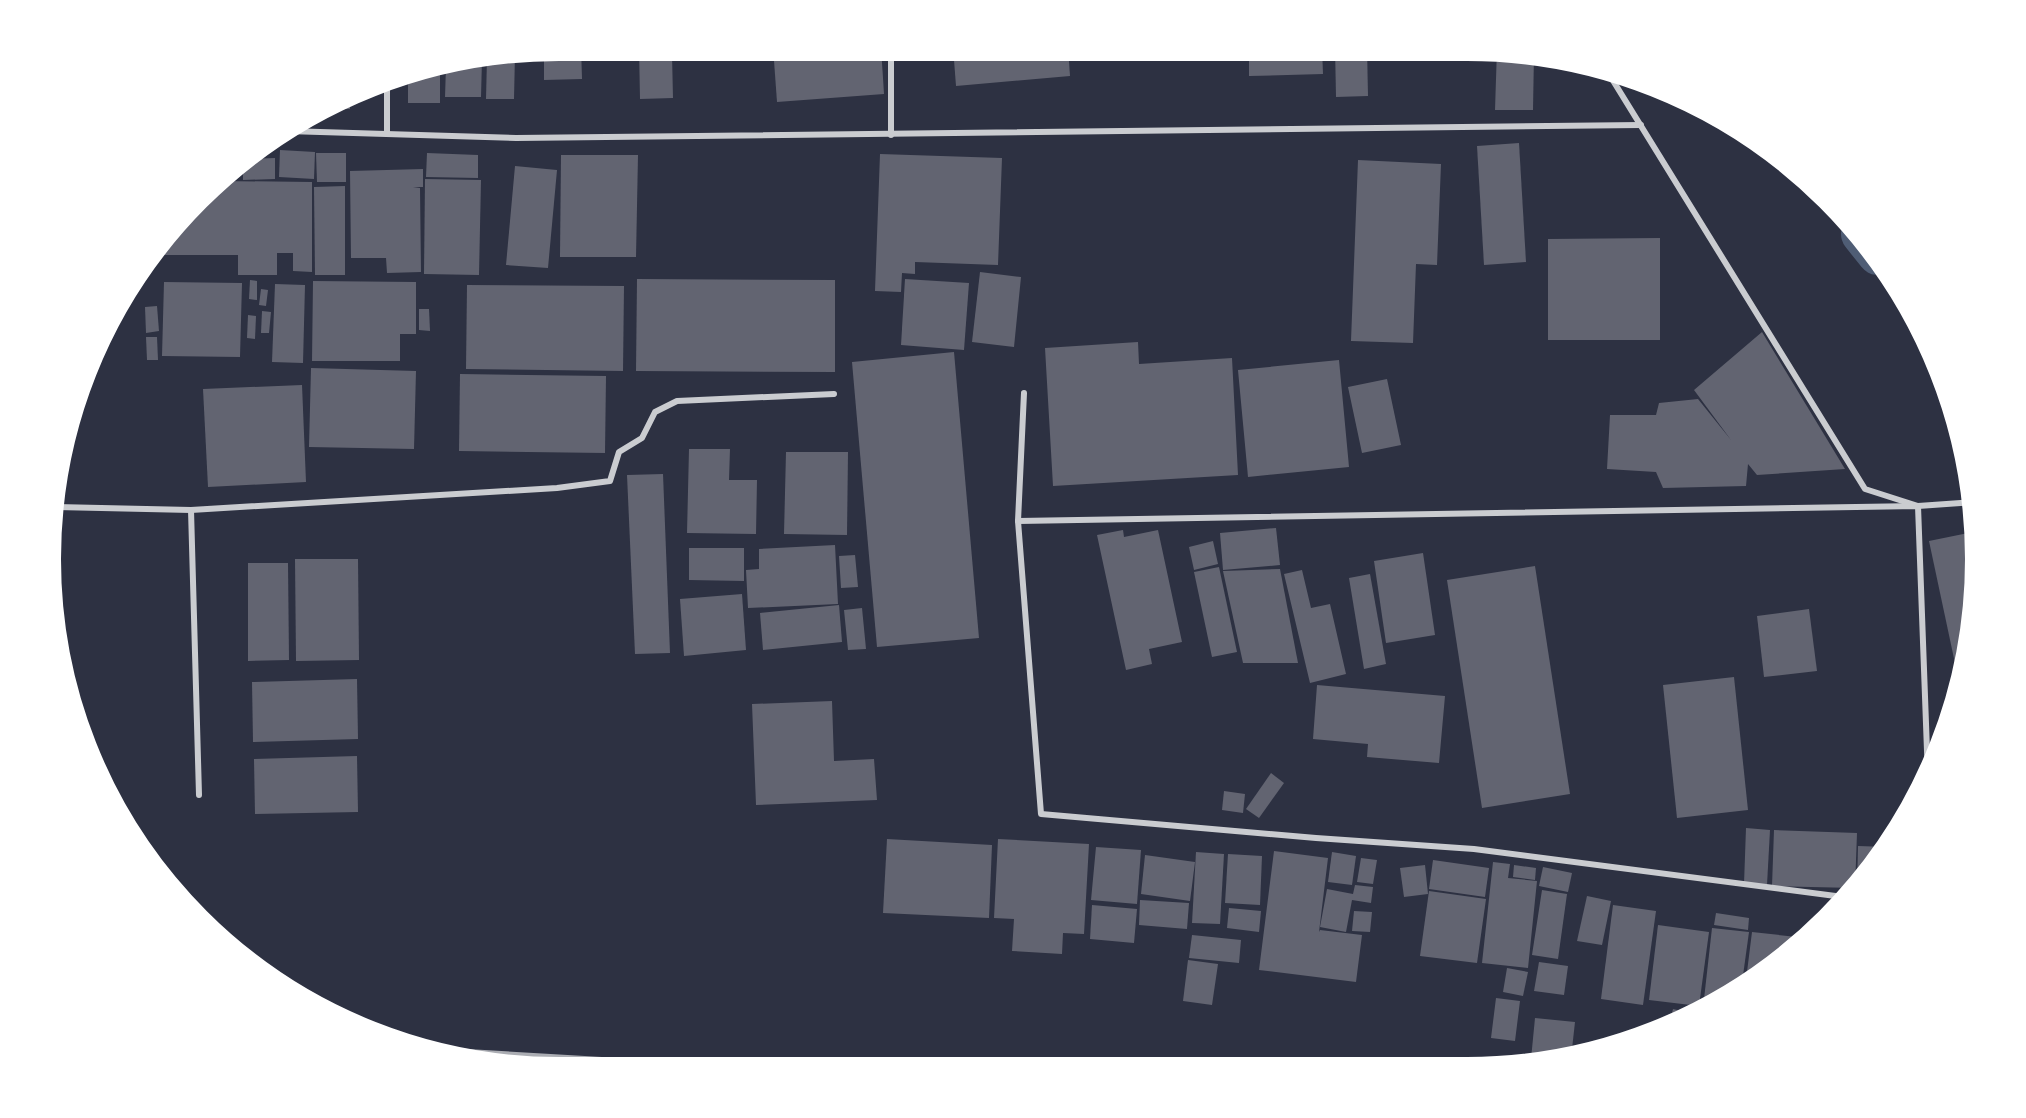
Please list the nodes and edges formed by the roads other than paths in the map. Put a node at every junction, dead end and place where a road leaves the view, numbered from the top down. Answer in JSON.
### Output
{"nodes":[{"id":1,"x":891,"y":57,"type":"edge"},
{"id":2,"x":1612,"y":79,"type":"edge"},
{"id":3,"x":387,"y":88,"type":"edge"},
{"id":4,"x":1641,"y":125,"type":"junction"},
{"id":5,"x":297,"y":131,"type":"edge"},
{"id":6,"x":387,"y":134,"type":"junction"},
{"id":7,"x":891,"y":135,"type":"junction"},
{"id":8,"x":1024,"y":393,"type":"dead end"},
{"id":9,"x":834,"y":394,"type":"dead end"},
{"id":10,"x":1966,"y":503,"type":"edge"},
{"id":11,"x":1918,"y":506,"type":"junction"},
{"id":12,"x":60,"y":507,"type":"edge"},
{"id":13,"x":191,"y":510,"type":"junction"},
{"id":14,"x":1018,"y":521,"type":"junction"},
{"id":15,"x":1927,"y":759,"type":"edge"},
{"id":16,"x":199,"y":795,"type":"dead end"},
{"id":17,"x":1838,"y":896,"type":"edge"}],
"edges":[{"from":1,"to":7,"type":"street"},
{"from":2,"to":4,"type":"street"},
{"from":3,"to":6,"type":"street"},
{"from":4,"to":7,"type":"street"},
{"from":4,"to":11,"type":"street"},
{"from":5,"to":6,"type":"street"},
{"from":6,"to":7,"type":"street"},
{"from":8,"to":14,"type":"street"},
{"from":9,"to":13,"type":"street"},
{"from":10,"to":11,"type":"street"},
{"from":11,"to":14,"type":"street"},
{"from":11,"to":15,"type":"street"},
{"from":12,"to":13,"type":"street"},
{"from":13,"to":16,"type":"street"},
{"from":14,"to":17,"type":"street"}]}
